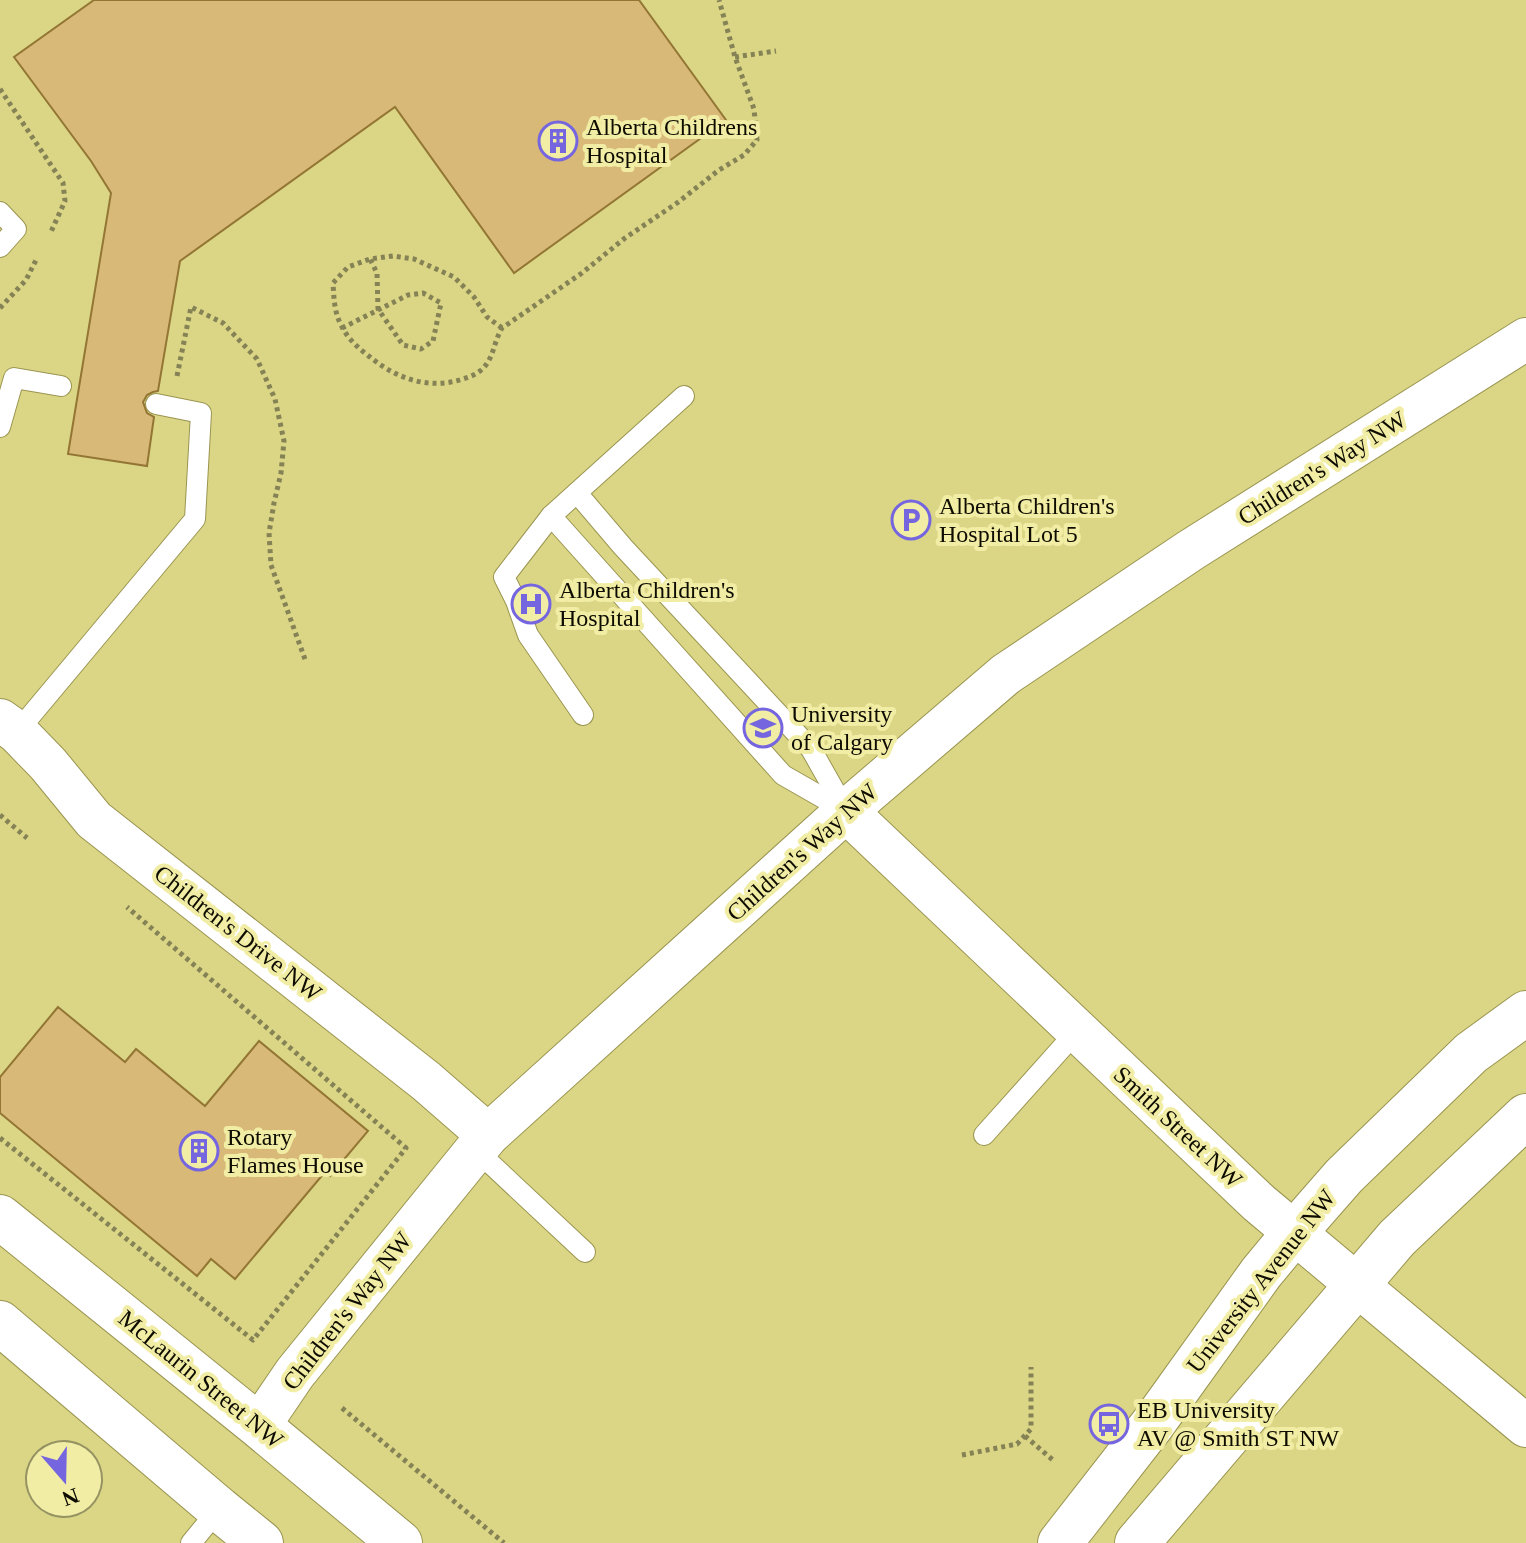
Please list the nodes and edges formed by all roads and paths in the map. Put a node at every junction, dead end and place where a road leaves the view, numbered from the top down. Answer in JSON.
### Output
{"nodes":[{"id":1,"x":719,"y":0,"type":"edge"},
{"id":2,"x":776,"y":51,"type":"dead end"},
{"id":3,"x":735,"y":57,"type":"junction"},
{"id":4,"x":0,"y":212,"type":"edge"},
{"id":5,"x":0,"y":247,"type":"edge"},
{"id":6,"x":370,"y":259,"type":"junction"},
{"id":7,"x":378,"y":309,"type":"junction"},
{"id":8,"x":342,"y":328,"type":"junction"},
{"id":9,"x":502,"y":328,"type":"junction"},
{"id":10,"x":1526,"y":339,"type":"edge"},
{"id":11,"x":61,"y":386,"type":"dead end"},
{"id":12,"x":684,"y":396,"type":"dead end"},
{"id":13,"x":163,"y":406,"type":"joint"},
{"id":14,"x":0,"y":427,"type":"edge"},
{"id":15,"x":577,"y":493,"type":"junction"},
{"id":16,"x":551,"y":516,"type":"junction"},
{"id":17,"x":306,"y":662,"type":"dead end"},
{"id":18,"x":583,"y":715,"type":"dead end"},
{"id":19,"x":8,"y":726,"type":"edge"},
{"id":20,"x":846,"y":811,"type":"junction"},
{"id":21,"x":0,"y":815,"type":"edge"},
{"id":22,"x":27,"y":838,"type":"dead end"},
{"id":23,"x":117,"y":898,"type":"dead end"},
{"id":24,"x":1526,"y":1013,"type":"edge"},
{"id":25,"x":1077,"y":1031,"type":"junction"},
{"id":26,"x":1526,"y":1116,"type":"edge"},
{"id":27,"x":984,"y":1135,"type":"dead end"},
{"id":28,"x":0,"y":1138,"type":"edge"},
{"id":29,"x":482,"y":1142,"type":"junction"},
{"id":30,"x":0,"y":1217,"type":"edge"},
{"id":31,"x":1295,"y":1232,"type":"junction"},
{"id":32,"x":585,"y":1252,"type":"dead end"},
{"id":33,"x":1357,"y":1284,"type":"junction"},
{"id":34,"x":0,"y":1323,"type":"edge"},
{"id":35,"x":1031,"y":1367,"type":"dead end"},
{"id":36,"x":342,"y":1408,"type":"dead end"},
{"id":37,"x":259,"y":1426,"type":"junction"},
{"id":38,"x":1526,"y":1426,"type":"edge"},
{"id":39,"x":1025,"y":1436,"type":"junction"},
{"id":40,"x":962,"y":1455,"type":"dead end"},
{"id":41,"x":1054,"y":1461,"type":"dead end"},
{"id":42,"x":219,"y":1509,"type":"junction"},
{"id":43,"x":191,"y":1543,"type":"edge"},
{"id":44,"x":261,"y":1543,"type":"edge"},
{"id":45,"x":400,"y":1543,"type":"edge"},
{"id":46,"x":504,"y":1543,"type":"edge"},
{"id":47,"x":1060,"y":1543,"type":"edge"},
{"id":48,"x":1137,"y":1543,"type":"edge"}],
"edges":[{"from":1,"to":3,"type":"path"},
{"from":2,"to":3,"type":"path"},
{"from":3,"to":9,"type":"path"},
{"from":4,"to":5,"type":"lane"},
{"from":6,"to":7,"type":"path"},
{"from":6,"to":8,"type":"path"},
{"from":6,"to":9,"type":"path"},
{"from":7,"to":7,"type":"path"},
{"from":7,"to":8,"type":"path"},
{"from":8,"to":9,"type":"path"},
{"from":10,"to":20,"type":"street","name":"Children's Way NW"},
{"from":11,"to":14,"type":"lane"},
{"from":12,"to":15,"type":"lane"},
{"from":13,"to":17,"type":"path"},
{"from":13,"to":19,"type":"lane"},
{"from":15,"to":16,"type":"lane"},
{"from":15,"to":20,"type":"lane"},
{"from":16,"to":18,"type":"lane"},
{"from":16,"to":20,"type":"lane"},
{"from":19,"to":29,"type":"street","name":"Children's Drive NW"},
{"from":20,"to":25,"type":"street","name":"Smith Street NW"},
{"from":20,"to":29,"type":"street","name":"Children's Way NW"},
{"from":21,"to":22,"type":"path"},
{"from":23,"to":28,"type":"path"},
{"from":24,"to":31,"type":"street","name":"University Avenue NW"},
{"from":25,"to":27,"type":"lane"},
{"from":25,"to":31,"type":"street","name":"Smith Street NW"},
{"from":26,"to":33,"type":"street"},
{"from":29,"to":32,"type":"lane"},
{"from":29,"to":37,"type":"street","name":"Children's Way NW"},
{"from":30,"to":37,"type":"street","name":"McLaurin Street NW"},
{"from":31,"to":33,"type":"street","name":"Smith Street NW"},
{"from":31,"to":47,"type":"street","name":"University Avenue NW"},
{"from":33,"to":38,"type":"street","name":"Smith Street NW"},
{"from":33,"to":48,"type":"street"},
{"from":34,"to":42,"type":"street"},
{"from":35,"to":39,"type":"path"},
{"from":36,"to":46,"type":"path"},
{"from":37,"to":45,"type":"street","name":"McLaurin Street NW"},
{"from":39,"to":40,"type":"path"},
{"from":39,"to":41,"type":"path"},
{"from":42,"to":43,"type":"lane"},
{"from":42,"to":44,"type":"street"}]}
